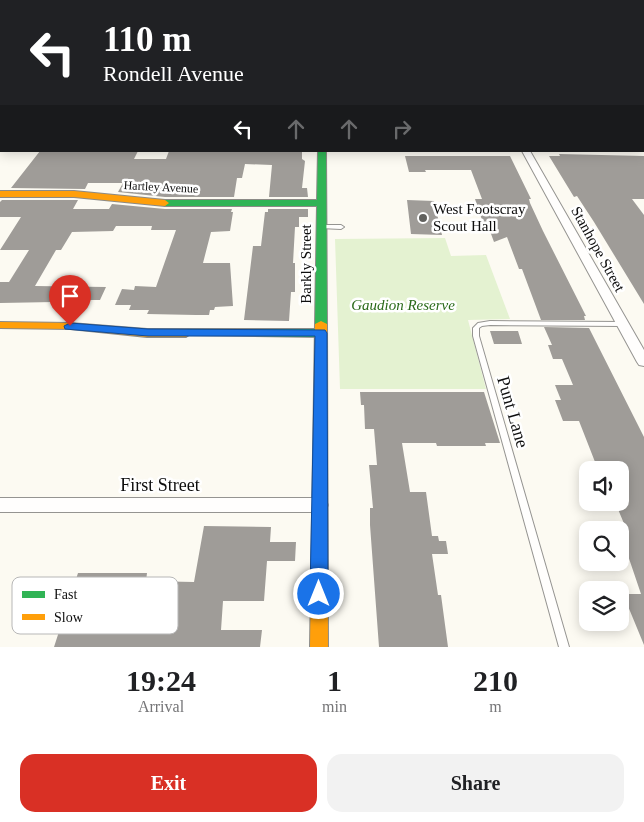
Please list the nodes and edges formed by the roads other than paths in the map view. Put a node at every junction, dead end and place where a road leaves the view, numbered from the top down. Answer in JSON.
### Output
{"nodes":[{"id":1,"x":322,"y":152,"type":"edge"},
{"id":2,"x":527,"y":152,"type":"edge"},
{"id":3,"x":0,"y":194,"type":"edge"},
{"id":4,"x":321,"y":203,"type":"junction"},
{"id":5,"x":321,"y":227,"type":"junction"},
{"id":6,"x":341,"y":227,"type":"dead end"},
{"id":7,"x":623,"y":324,"type":"junction"},
{"id":8,"x":0,"y":325,"type":"edge"},
{"id":9,"x":321,"y":333,"type":"junction"},
{"id":10,"x":644,"y":362,"type":"edge"},
{"id":11,"x":0,"y":505,"type":"edge"},
{"id":12,"x":320,"y":505,"type":"junction"},
{"id":13,"x":319,"y":647,"type":"edge"},
{"id":14,"x":564,"y":647,"type":"edge"}],
"edges":[{"from":1,"to":4,"type":"street","name":"Barkly Street"},
{"from":2,"to":7,"type":"street","name":"Stanhope Street"},
{"from":3,"to":4,"type":"street","name":"Hartley Avenue"},
{"from":4,"to":5,"type":"street","name":"Barkly Street"},
{"from":5,"to":6,"type":"lane"},
{"from":5,"to":9,"type":"street","name":"Barkly Street"},
{"from":7,"to":10,"type":"street","name":"Stanhope Street"},
{"from":7,"to":14,"type":"lane","name":"Punt Lane"},
{"from":8,"to":9,"type":"street"},
{"from":9,"to":12,"type":"street","name":"Barkly Street"},
{"from":11,"to":12,"type":"street","name":"First Street"},
{"from":12,"to":13,"type":"street","name":"Barkly Street"}]}
